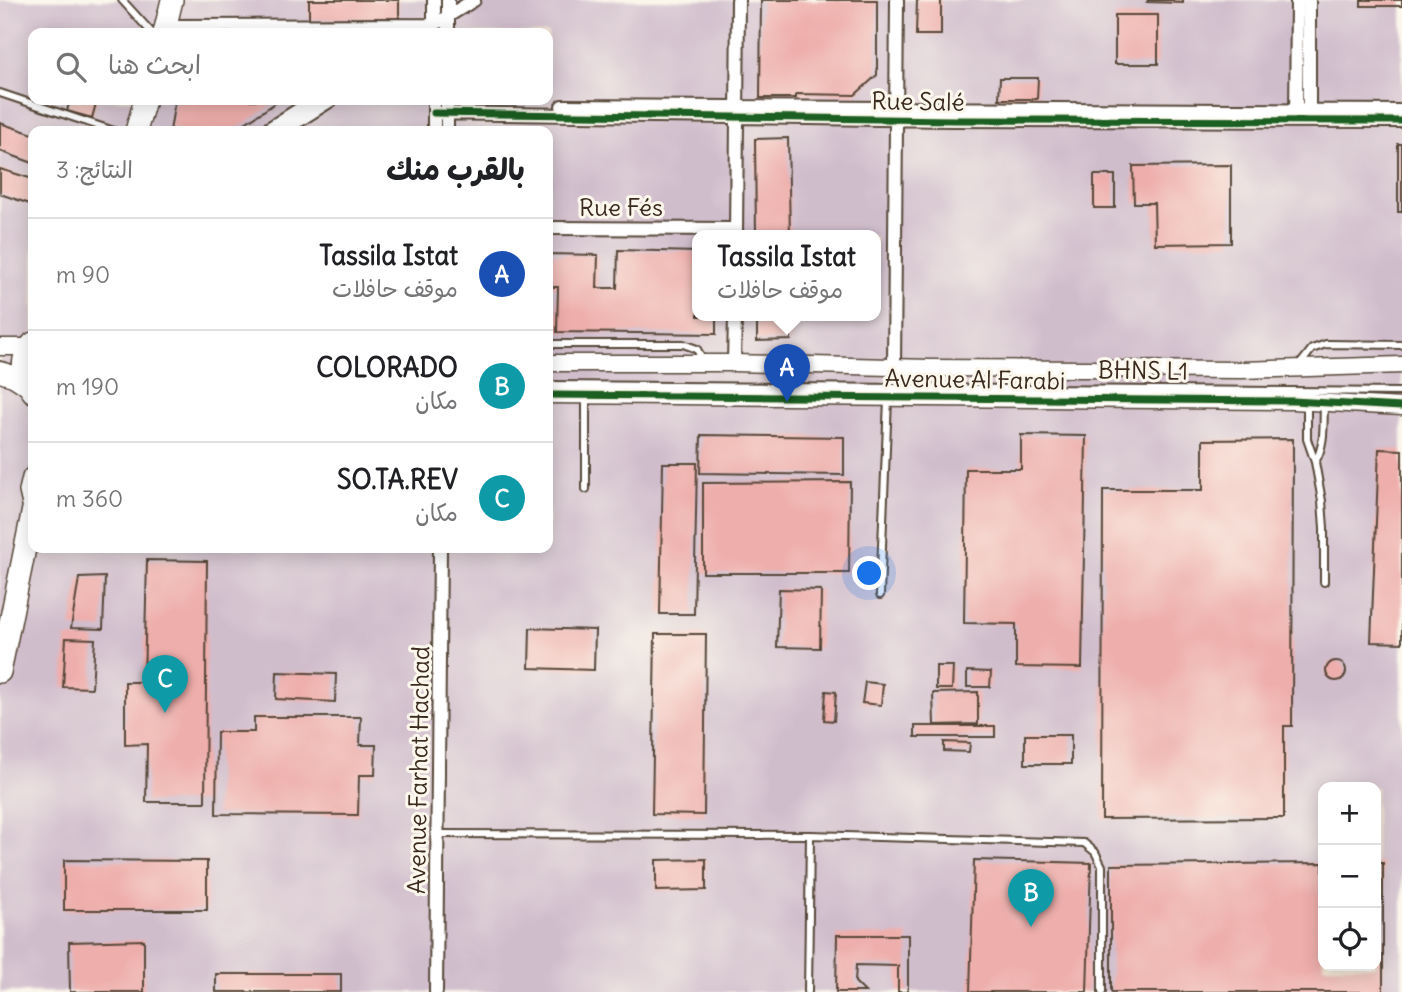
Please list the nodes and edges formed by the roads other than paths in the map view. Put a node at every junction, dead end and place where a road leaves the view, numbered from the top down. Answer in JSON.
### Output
{"nodes":[{"id":1,"x":122,"y":0,"type":"edge"},
{"id":2,"x":172,"y":0,"type":"edge"},
{"id":3,"x":434,"y":0,"type":"edge"},
{"id":4,"x":448,"y":0,"type":"edge"},
{"id":5,"x":474,"y":0,"type":"edge"},
{"id":6,"x":487,"y":0,"type":"edge"},
{"id":7,"x":738,"y":0,"type":"edge"},
{"id":8,"x":897,"y":0,"type":"edge"},
{"id":9,"x":1297,"y":0,"type":"edge"},
{"id":10,"x":1310,"y":0,"type":"edge"},
{"id":11,"x":448,"y":25,"type":"edge"},
{"id":12,"x":156,"y":28,"type":"edge"},
{"id":13,"x":161,"y":28,"type":"edge"},
{"id":14,"x":434,"y":28,"type":"edge"},
{"id":15,"x":0,"y":93,"type":"edge"},
{"id":16,"x":28,"y":102,"type":"edge"},
{"id":17,"x":36,"y":105,"type":"edge"},
{"id":18,"x":144,"y":105,"type":"edge"},
{"id":19,"x":306,"y":105,"type":"edge"},
{"id":20,"x":323,"y":105,"type":"edge"},
{"id":21,"x":441,"y":107,"type":"edge"},
{"id":22,"x":1402,"y":111,"type":"edge"},
{"id":23,"x":737,"y":112,"type":"junction"},
{"id":24,"x":896,"y":114,"type":"junction"},
{"id":25,"x":1303,"y":116,"type":"junction"},
{"id":26,"x":1402,"y":121,"type":"edge"},
{"id":27,"x":99,"y":126,"type":"edge"},
{"id":28,"x":137,"y":126,"type":"edge"},
{"id":29,"x":273,"y":126,"type":"edge"},
{"id":30,"x":290,"y":126,"type":"edge"},
{"id":31,"x":435,"y":126,"type":"edge"},
{"id":32,"x":446,"y":126,"type":"edge"},
{"id":33,"x":553,"y":228,"type":"edge"},
{"id":34,"x":736,"y":230,"type":"edge"},
{"id":35,"x":692,"y":231,"type":"edge"},
{"id":36,"x":735,"y":321,"type":"edge"},
{"id":37,"x":553,"y":344,"type":"edge"},
{"id":38,"x":1398,"y":345,"type":"edge"},
{"id":39,"x":0,"y":347,"type":"edge"},
{"id":40,"x":0,"y":363,"type":"edge"},
{"id":41,"x":553,"y":363,"type":"edge"},
{"id":42,"x":704,"y":363,"type":"junction"},
{"id":43,"x":734,"y":363,"type":"junction"},
{"id":44,"x":1398,"y":365,"type":"edge"},
{"id":45,"x":894,"y":367,"type":"junction"},
{"id":46,"x":28,"y":368,"type":"edge"},
{"id":47,"x":1297,"y":368,"type":"junction"},
{"id":48,"x":28,"y":369,"type":"edge"},
{"id":49,"x":28,"y":370,"type":"edge"},
{"id":50,"x":0,"y":374,"type":"edge"},
{"id":51,"x":553,"y":384,"type":"edge"},
{"id":52,"x":1402,"y":390,"type":"edge"},
{"id":53,"x":553,"y":395,"type":"edge"},
{"id":54,"x":586,"y":395,"type":"junction"},
{"id":55,"x":888,"y":397,"type":"junction"},
{"id":56,"x":1307,"y":401,"type":"junction"},
{"id":57,"x":1324,"y":402,"type":"junction"},
{"id":58,"x":1402,"y":407,"type":"edge"},
{"id":59,"x":1315,"y":462,"type":"junction"},
{"id":60,"x":586,"y":489,"type":"dead end"},
{"id":61,"x":33,"y":553,"type":"edge"},
{"id":62,"x":440,"y":553,"type":"edge"},
{"id":63,"x":1324,"y":582,"type":"dead end"},
{"id":64,"x":880,"y":595,"type":"dead end"},
{"id":65,"x":0,"y":672,"type":"edge"},
{"id":66,"x":438,"y":834,"type":"junction"},
{"id":67,"x":810,"y":835,"type":"junction"},
{"id":68,"x":436,"y":992,"type":"edge"},
{"id":69,"x":808,"y":992,"type":"edge"},
{"id":70,"x":1102,"y":992,"type":"edge"}],
"edges":[{"from":1,"to":12,"type":"lane"},
{"from":2,"to":13,"type":"main road"},
{"from":3,"to":14,"type":"street"},
{"from":4,"to":11,"type":"street"},
{"from":5,"to":11,"type":"street"},
{"from":6,"to":11,"type":"street"},
{"from":7,"to":23,"type":"street"},
{"from":8,"to":24,"type":"street"},
{"from":9,"to":25,"type":"street"},
{"from":10,"to":25,"type":"street"},
{"from":15,"to":16,"type":"lane"},
{"from":17,"to":27,"type":"lane"},
{"from":18,"to":28,"type":"main road"},
{"from":19,"to":29,"type":"street"},
{"from":20,"to":30,"type":"street"},
{"from":21,"to":23,"type":"street","name":"Rue Salé"},
{"from":21,"to":31,"type":"street"},
{"from":21,"to":32,"type":"street"},
{"from":22,"to":25,"type":"street","name":"Rue Salé"},
{"from":23,"to":24,"type":"street","name":"Rue Salé"},
{"from":23,"to":34,"type":"street"},
{"from":24,"to":25,"type":"street","name":"Rue Salé"},
{"from":24,"to":45,"type":"street"},
{"from":25,"to":26,"type":"street","name":"Rue Salé"},
{"from":33,"to":35,"type":"street","name":"Rue Fés"},
{"from":36,"to":43,"type":"street"},
{"from":37,"to":42,"type":"lane"},
{"from":38,"to":44,"type":"lane"},
{"from":38,"to":47,"type":"lane"},
{"from":39,"to":46,"type":"street"},
{"from":40,"to":48,"type":"lane"},
{"from":41,"to":42,"type":"street","name":"Avenue Al Farabi"},
{"from":42,"to":43,"type":"street","name":"Avenue Al Farabi"},
{"from":43,"to":45,"type":"street","name":"Avenue Al Farabi"},
{"from":44,"to":47,"type":"street","name":"Avenue Al Farabi"},
{"from":45,"to":47,"type":"street","name":"Avenue Al Farabi"},
{"from":49,"to":50,"type":"street"},
{"from":51,"to":52,"type":"lane","name":"BHNS L1"},
{"from":53,"to":54,"type":"street","name":"Avenue Al Farabi"},
{"from":54,"to":55,"type":"street","name":"Avenue Al Farabi"},
{"from":54,"to":60,"type":"lane"},
{"from":55,"to":56,"type":"street","name":"Avenue Al Farabi"},
{"from":55,"to":64,"type":"lane"},
{"from":56,"to":57,"type":"street","name":"Avenue Al Farabi"},
{"from":56,"to":59,"type":"lane"},
{"from":57,"to":58,"type":"street","name":"Avenue Al Farabi"},
{"from":57,"to":59,"type":"lane"},
{"from":59,"to":63,"type":"lane"},
{"from":61,"to":65,"type":"main road"},
{"from":62,"to":66,"type":"street","name":"Avenue Farhat Hachad"},
{"from":66,"to":67,"type":"lane"},
{"from":66,"to":68,"type":"street","name":"Avenue Farhat Hachad"},
{"from":67,"to":69,"type":"lane"},
{"from":67,"to":70,"type":"lane"}]}
